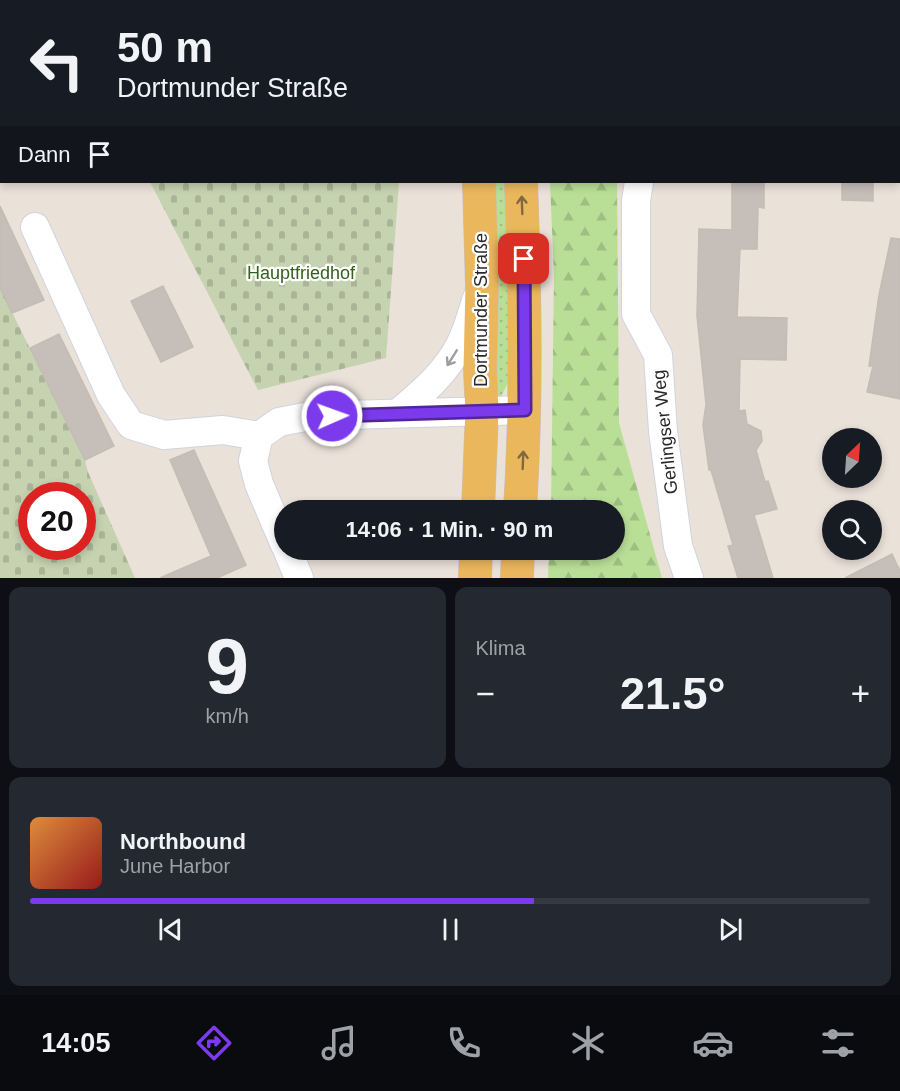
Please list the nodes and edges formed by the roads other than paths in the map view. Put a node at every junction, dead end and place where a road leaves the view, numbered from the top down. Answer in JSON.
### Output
{"nodes":[{"id":1,"x":479,"y":183,"type":"edge"},
{"id":2,"x":521,"y":183,"type":"edge"},
{"id":3,"x":639,"y":183,"type":"edge"},
{"id":4,"x":35,"y":227,"type":"dead end"},
{"id":5,"x":482,"y":285,"type":"junction"},
{"id":6,"x":525,"y":410,"type":"junction"},
{"id":7,"x":482,"y":411,"type":"junction"},
{"id":8,"x":398,"y":413,"type":"junction"},
{"id":9,"x":259,"y":436,"type":"junction"},
{"id":10,"x":478,"y":500,"type":"edge"},
{"id":11,"x":520,"y":500,"type":"edge"},
{"id":12,"x":274,"y":519,"type":"edge"},
{"id":13,"x":291,"y":560,"type":"edge"},
{"id":14,"x":476,"y":560,"type":"edge"},
{"id":15,"x":518,"y":560,"type":"edge"},
{"id":16,"x":299,"y":578,"type":"edge"},
{"id":17,"x":475,"y":578,"type":"edge"},
{"id":18,"x":517,"y":578,"type":"edge"},
{"id":19,"x":689,"y":578,"type":"edge"}],
"edges":[{"from":1,"to":5,"type":"main road","name":"Dortmunder Straße"},
{"from":6,"to":2,"type":"main road","one_way":true},
{"from":3,"to":19,"type":"street","name":"Gerlingser Weg"},
{"from":4,"to":9,"type":"street"},
{"from":5,"to":7,"type":"main road","name":"Dortmunder Straße"},
{"from":5,"to":8,"type":"street","one_way":true},
{"from":6,"to":7,"type":"street"},
{"from":11,"to":6,"type":"main road","one_way":true},
{"from":7,"to":8,"type":"street"},
{"from":7,"to":10,"type":"main road","name":"Dortmunder Straße"},
{"from":8,"to":9,"type":"street"},
{"from":9,"to":12,"type":"street"},
{"from":13,"to":16,"type":"street"},
{"from":14,"to":17,"type":"main road"},
{"from":15,"to":18,"type":"main road"}]}
